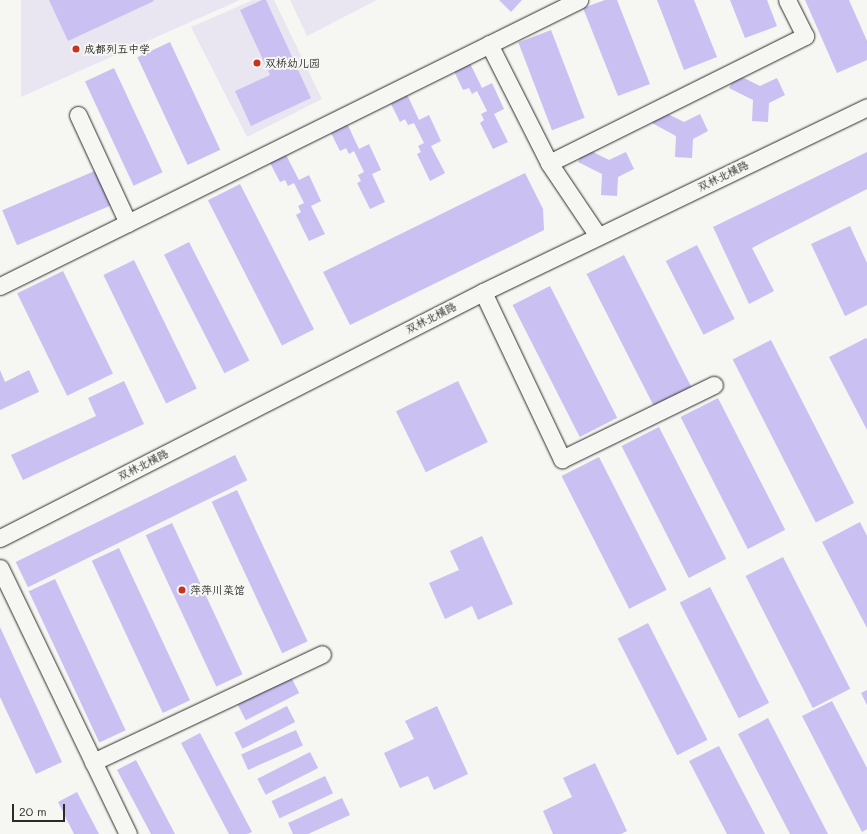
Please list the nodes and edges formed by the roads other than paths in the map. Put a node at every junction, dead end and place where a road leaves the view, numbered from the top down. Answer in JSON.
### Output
{"nodes":[{"id":1,"x":579,"y":0,"type":"edge"},
{"id":2,"x":788,"y":0,"type":"edge"},
{"id":3,"x":489,"y":44,"type":"junction"},
{"id":4,"x":867,"y":107,"type":"edge"},
{"id":5,"x":78,"y":115,"type":"dead end"},
{"id":6,"x":548,"y":163,"type":"junction"},
{"id":7,"x":128,"y":223,"type":"junction"},
{"id":8,"x":598,"y":236,"type":"junction"},
{"id":9,"x":0,"y":286,"type":"edge"},
{"id":10,"x":482,"y":292,"type":"junction"},
{"id":11,"x":714,"y":385,"type":"dead end"},
{"id":12,"x":0,"y":538,"type":"edge"},
{"id":13,"x":0,"y":568,"type":"edge"},
{"id":14,"x":322,"y":654,"type":"dead end"},
{"id":15,"x":93,"y":762,"type":"junction"},
{"id":16,"x":128,"y":834,"type":"edge"}],
"edges":[{"from":1,"to":3,"type":"street"},
{"from":2,"to":6,"type":"street"},
{"from":3,"to":6,"type":"street"},
{"from":3,"to":7,"type":"street"},
{"from":4,"to":8,"type":"street","name":"双林北横路"},
{"from":5,"to":7,"type":"street"},
{"from":6,"to":8,"type":"street"},
{"from":7,"to":9,"type":"street"},
{"from":8,"to":10,"type":"street","name":"双林北横路"},
{"from":10,"to":11,"type":"street"},
{"from":10,"to":12,"type":"street","name":"双林北横路"},
{"from":13,"to":15,"type":"street"},
{"from":14,"to":15,"type":"street"},
{"from":15,"to":16,"type":"street"}]}
